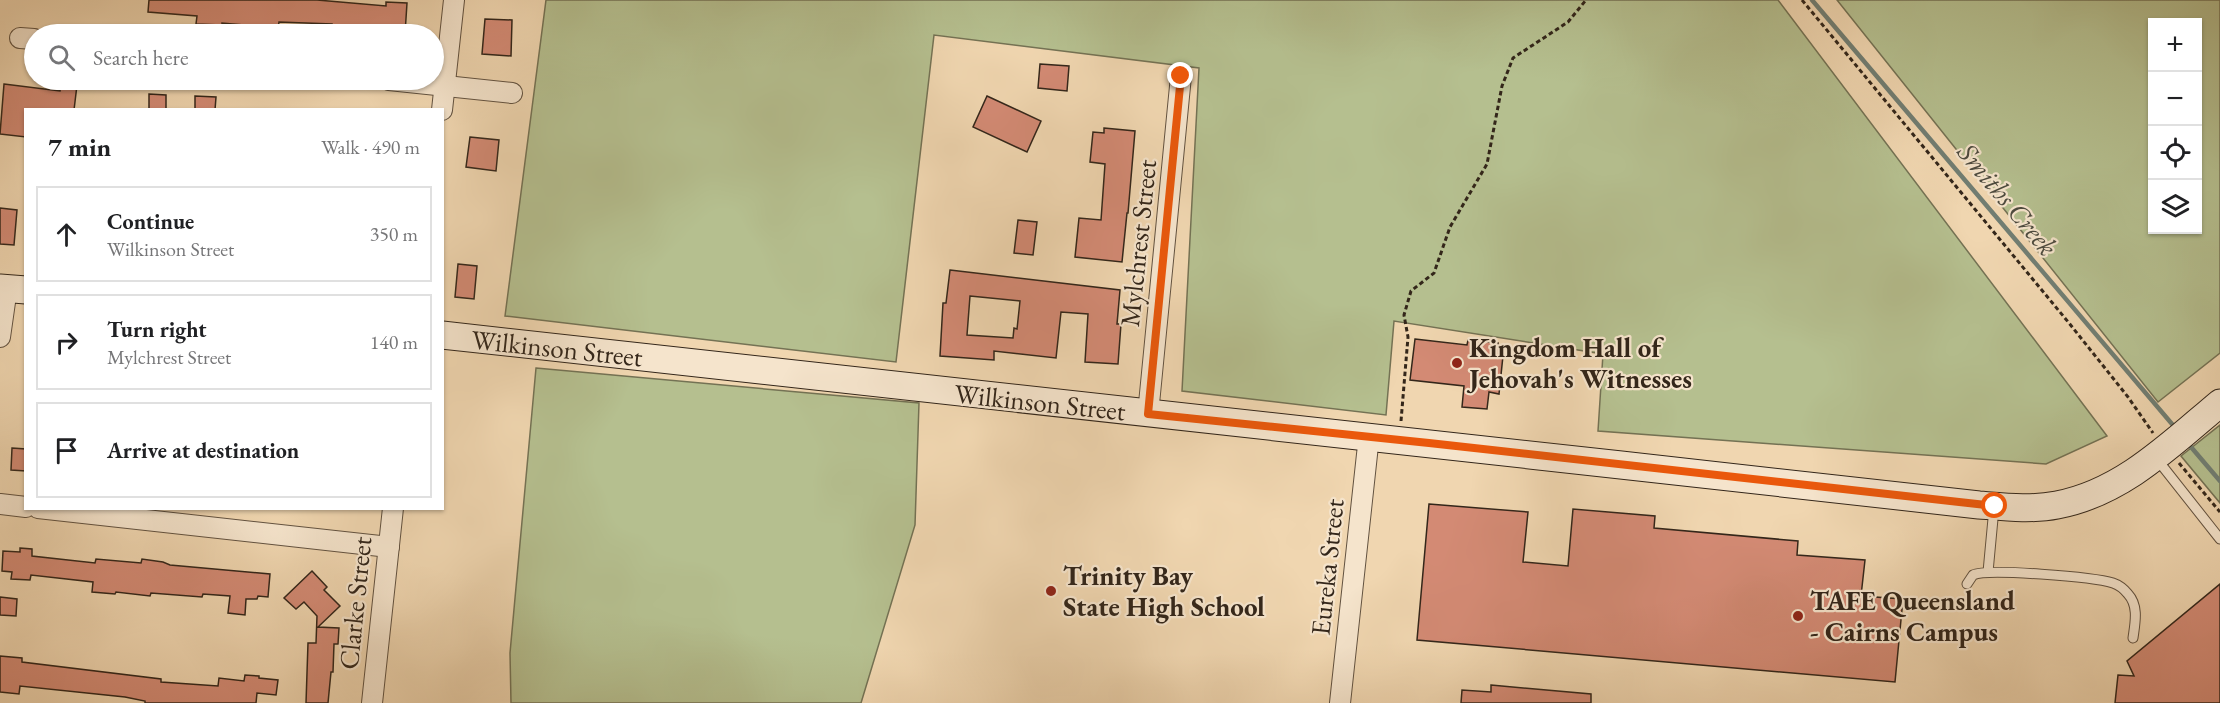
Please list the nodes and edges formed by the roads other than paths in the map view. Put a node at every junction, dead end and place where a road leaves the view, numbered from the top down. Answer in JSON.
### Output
{"nodes":[{"id":1,"x":454,"y":0,"type":"edge"},
{"id":2,"x":1181,"y":76,"type":"dead end"},
{"id":3,"x":445,"y":86,"type":"junction"},
{"id":4,"x":512,"y":93,"type":"dead end"},
{"id":5,"x":441,"y":108,"type":"edge"},
{"id":6,"x":11,"y":289,"type":"edge"},
{"id":7,"x":444,"y":335,"type":"edge"},
{"id":8,"x":0,"y":337,"type":"edge"},
{"id":9,"x":2220,"y":404,"type":"edge"},
{"id":10,"x":1148,"y":414,"type":"junction"},
{"id":11,"x":1369,"y":436,"type":"junction"},
{"id":12,"x":2161,"y":452,"type":"junction"},
{"id":13,"x":0,"y":504,"type":"edge"},
{"id":14,"x":1995,"y":506,"type":"junction"},
{"id":15,"x":24,"y":507,"type":"edge"},
{"id":16,"x":56,"y":510,"type":"edge"},
{"id":17,"x":393,"y":510,"type":"edge"},
{"id":18,"x":2220,"y":539,"type":"edge"},
{"id":19,"x":388,"y":547,"type":"junction"},
{"id":20,"x":1988,"y":572,"type":"junction"},
{"id":21,"x":1967,"y":584,"type":"dead end"},
{"id":22,"x":2133,"y":638,"type":"dead end"},
{"id":23,"x":372,"y":703,"type":"edge"},
{"id":24,"x":1340,"y":703,"type":"edge"}],
"edges":[{"from":1,"to":3,"type":"street"},
{"from":2,"to":10,"type":"street","name":"Mylchrest Street"},
{"from":3,"to":4,"type":"street"},
{"from":3,"to":5,"type":"street"},
{"from":6,"to":8,"type":"street"},
{"from":7,"to":10,"type":"street","name":"Wilkinson Street"},
{"from":9,"to":12,"type":"street","name":"Wilkinson Street"},
{"from":10,"to":11,"type":"street","name":"Wilkinson Street"},
{"from":11,"to":14,"type":"street","name":"Wilkinson Street"},
{"from":11,"to":24,"type":"street","name":"Eureka Street"},
{"from":12,"to":14,"type":"street","name":"Wilkinson Street"},
{"from":12,"to":18,"type":"lane"},
{"from":13,"to":15,"type":"street"},
{"from":14,"to":20,"type":"lane"},
{"from":16,"to":19,"type":"street"},
{"from":17,"to":19,"type":"street","name":"Clarke Street"},
{"from":19,"to":23,"type":"street","name":"Clarke Street"},
{"from":20,"to":21,"type":"lane"},
{"from":20,"to":22,"type":"lane"}]}
